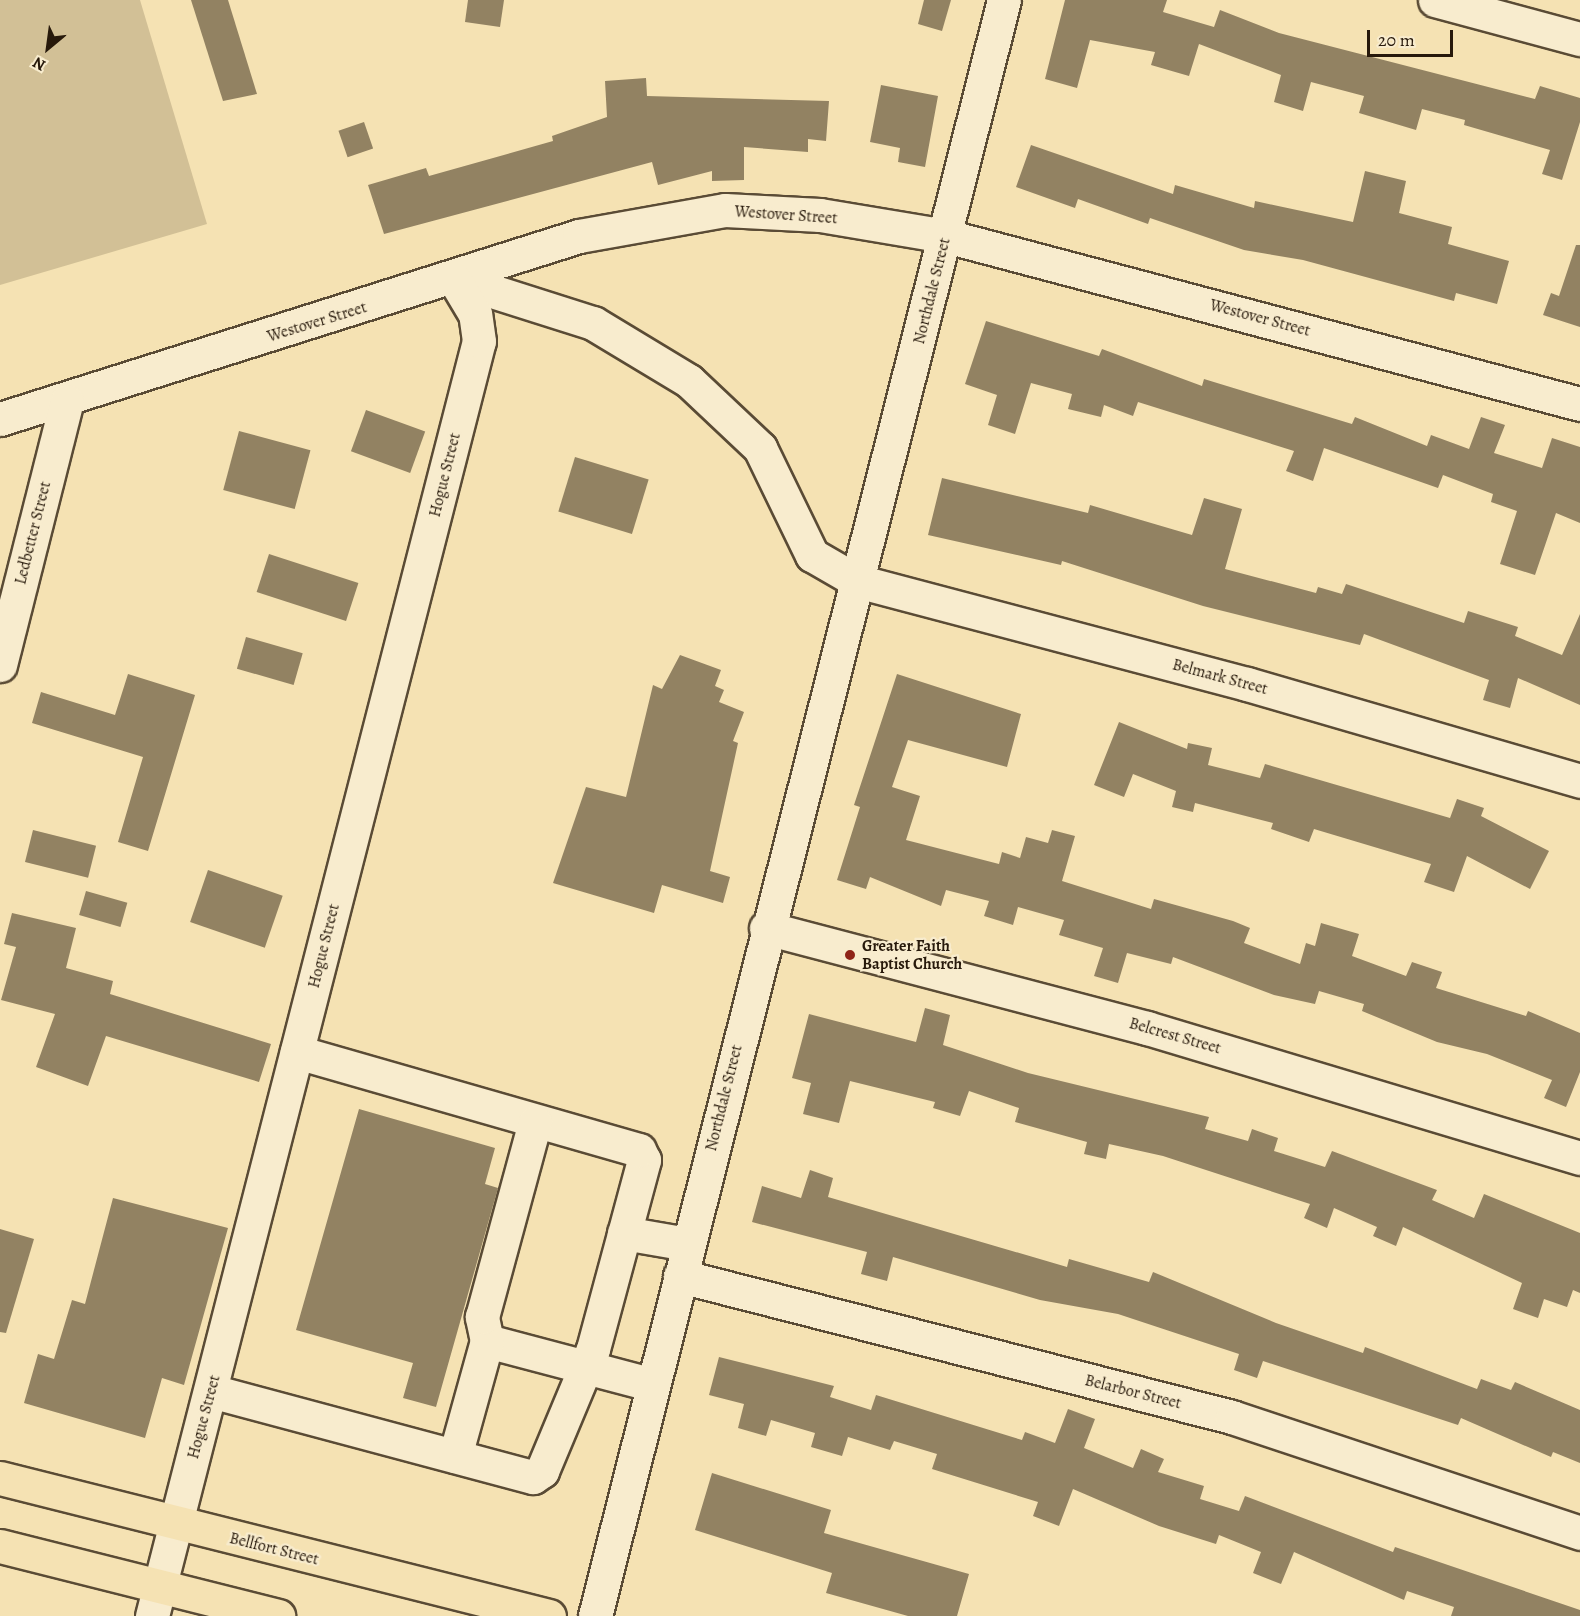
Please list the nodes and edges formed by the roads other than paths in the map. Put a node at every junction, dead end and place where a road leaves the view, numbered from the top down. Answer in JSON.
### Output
{"nodes":[{"id":1,"x":1004,"y":0,"type":"edge"},
{"id":2,"x":1435,"y":0,"type":"edge"},
{"id":3,"x":1580,"y":39,"type":"edge"},
{"id":4,"x":946,"y":236,"type":"junction"},
{"id":5,"x":454,"y":279,"type":"junction"},
{"id":6,"x":67,"y":401,"type":"junction"},
{"id":7,"x":1580,"y":404,"type":"edge"},
{"id":8,"x":0,"y":418,"type":"edge"},
{"id":9,"x":857,"y":581,"type":"junction"},
{"id":10,"x":0,"y":665,"type":"edge"},
{"id":11,"x":1580,"y":781,"type":"edge"},
{"id":12,"x":766,"y":928,"type":"junction"},
{"id":13,"x":297,"y":1052,"type":"junction"},
{"id":14,"x":535,"y":1122,"type":"junction"},
{"id":15,"x":1580,"y":1158,"type":"edge"},
{"id":16,"x":624,"y":1233,"type":"junction"},
{"id":17,"x":687,"y":1244,"type":"junction"},
{"id":18,"x":680,"y":1276,"type":"junction"},
{"id":19,"x":487,"y":1341,"type":"junction"},
{"id":20,"x":583,"y":1364,"type":"junction"},
{"id":21,"x":650,"y":1384,"type":"junction"},
{"id":22,"x":212,"y":1391,"type":"junction"},
{"id":23,"x":455,"y":1456,"type":"junction"},
{"id":24,"x":0,"y":1478,"type":"edge"},
{"id":25,"x":176,"y":1524,"type":"junction"},
{"id":26,"x":1580,"y":1533,"type":"edge"},
{"id":27,"x":0,"y":1546,"type":"edge"},
{"id":28,"x":161,"y":1585,"type":"junction"},
{"id":29,"x":245,"y":1612,"type":"edge"},
{"id":30,"x":152,"y":1616,"type":"edge"},
{"id":31,"x":278,"y":1616,"type":"edge"},
{"id":32,"x":549,"y":1616,"type":"edge"},
{"id":33,"x":595,"y":1616,"type":"edge"}],
"edges":[{"from":1,"to":4,"type":"street","name":"Northdale Street"},
{"from":2,"to":3,"type":"street"},
{"from":4,"to":5,"type":"street","name":"Westover Street"},
{"from":4,"to":7,"type":"street","name":"Westover Street"},
{"from":4,"to":9,"type":"street","name":"Northdale Street"},
{"from":5,"to":6,"type":"street","name":"Westover Street"},
{"from":5,"to":9,"type":"street"},
{"from":5,"to":13,"type":"street","name":"Hogue Street"},
{"from":6,"to":8,"type":"street","name":"Westover Street"},
{"from":6,"to":10,"type":"street","name":"Ledbetter Street"},
{"from":9,"to":11,"type":"street","name":"Belmark Street"},
{"from":9,"to":12,"type":"street","name":"Northdale Street"},
{"from":12,"to":15,"type":"street","name":"Belcrest Street"},
{"from":12,"to":17,"type":"street","name":"Northdale Street"},
{"from":13,"to":14,"type":"street"},
{"from":13,"to":22,"type":"street","name":"Hogue Street"},
{"from":14,"to":16,"type":"street"},
{"from":14,"to":19,"type":"street"},
{"from":16,"to":17,"type":"street"},
{"from":16,"to":20,"type":"street"},
{"from":17,"to":18,"type":"street","name":"Northdale Street"},
{"from":18,"to":21,"type":"street","name":"Northdale Street"},
{"from":18,"to":26,"type":"street","name":"Belarbor Street"},
{"from":19,"to":20,"type":"street"},
{"from":19,"to":23,"type":"street"},
{"from":20,"to":21,"type":"street"},
{"from":20,"to":23,"type":"street"},
{"from":21,"to":33,"type":"street","name":"Northdale Street"},
{"from":22,"to":23,"type":"street"},
{"from":22,"to":25,"type":"street","name":"Hogue Street"},
{"from":24,"to":25,"type":"main road","name":"Bellfort Street"},
{"from":25,"to":28,"type":"street","name":"Hogue Street"},
{"from":25,"to":32,"type":"main road","name":"Bellfort Street"},
{"from":27,"to":28,"type":"main road"},
{"from":28,"to":29,"type":"main road"},
{"from":28,"to":30,"type":"street","name":"Hogue Street"},
{"from":29,"to":31,"type":"main road"}]}
